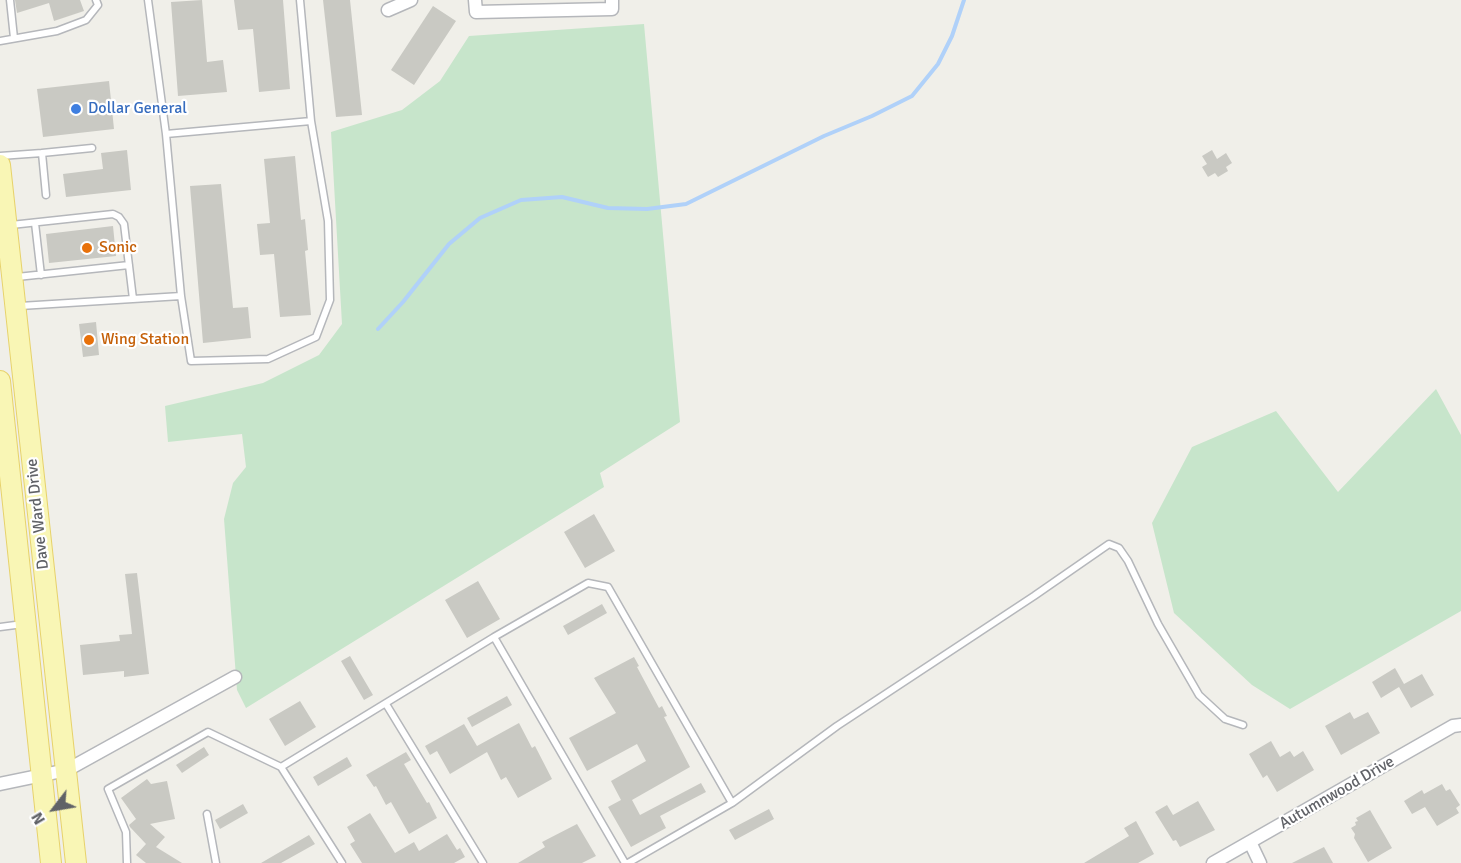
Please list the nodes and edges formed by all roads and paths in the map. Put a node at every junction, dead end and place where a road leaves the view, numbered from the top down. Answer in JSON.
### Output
{"nodes":[{"id":1,"x":10,"y":0,"type":"edge"},
{"id":2,"x":96,"y":0,"type":"edge"},
{"id":3,"x":148,"y":0,"type":"edge"},
{"id":4,"x":300,"y":0,"type":"edge"},
{"id":5,"x":411,"y":0,"type":"edge"},
{"id":6,"x":612,"y":0,"type":"edge"},
{"id":7,"x":476,"y":6,"type":"edge"},
{"id":8,"x":388,"y":10,"type":"dead end"},
{"id":9,"x":14,"y":39,"type":"junction"},
{"id":10,"x":0,"y":41,"type":"edge"},
{"id":11,"x":311,"y":121,"type":"junction"},
{"id":12,"x":166,"y":134,"type":"junction"},
{"id":13,"x":92,"y":148,"type":"dead end"},
{"id":14,"x":42,"y":153,"type":"junction"},
{"id":15,"x":0,"y":156,"type":"edge"},
{"id":16,"x":0,"y":165,"type":"edge"},
{"id":17,"x":46,"y":195,"type":"dead end"},
{"id":18,"x":35,"y":223,"type":"junction"},
{"id":19,"x":7,"y":226,"type":"junction"},
{"id":20,"x":129,"y":265,"type":"junction"},
{"id":21,"x":40,"y":275,"type":"junction"},
{"id":22,"x":12,"y":278,"type":"junction"},
{"id":23,"x":181,"y":296,"type":"junction"},
{"id":24,"x":134,"y":299,"type":"junction"},
{"id":25,"x":15,"y":306,"type":"junction"},
{"id":26,"x":0,"y":381,"type":"edge"},
{"id":27,"x":5,"y":476,"type":"edge"},
{"id":28,"x":25,"y":624,"type":"junction"},
{"id":29,"x":0,"y":627,"type":"edge"},
{"id":30,"x":494,"y":637,"type":"junction"},
{"id":31,"x":235,"y":677,"type":"dead end"},
{"id":32,"x":386,"y":704,"type":"junction"},
{"id":33,"x":1243,"y":725,"type":"dead end"},
{"id":34,"x":1461,"y":726,"type":"edge"},
{"id":35,"x":281,"y":767,"type":"junction"},
{"id":36,"x":66,"y":770,"type":"junction"},
{"id":37,"x":41,"y":775,"type":"junction"},
{"id":38,"x":0,"y":784,"type":"edge"},
{"id":39,"x":732,"y":803,"type":"junction"},
{"id":40,"x":207,"y":814,"type":"dead end"},
{"id":41,"x":1250,"y":842,"type":"junction"},
{"id":42,"x":51,"y":863,"type":"edge"},
{"id":43,"x":76,"y":863,"type":"edge"},
{"id":44,"x":127,"y":863,"type":"edge"},
{"id":45,"x":216,"y":863,"type":"edge"},
{"id":46,"x":342,"y":863,"type":"edge"},
{"id":47,"x":483,"y":863,"type":"edge"},
{"id":48,"x":626,"y":863,"type":"edge"},
{"id":49,"x":1213,"y":863,"type":"edge"},
{"id":50,"x":1260,"y":863,"type":"edge"}],
"edges":[{"from":1,"to":9,"type":"lane"},
{"from":2,"to":9,"type":"lane"},
{"from":3,"to":12,"type":"lane"},
{"from":4,"to":11,"type":"lane"},
{"from":5,"to":8,"type":"street"},
{"from":6,"to":7,"type":"street"},
{"from":9,"to":10,"type":"lane"},
{"from":11,"to":12,"type":"lane"},
{"from":11,"to":23,"type":"lane"},
{"from":12,"to":23,"type":"lane"},
{"from":13,"to":14,"type":"lane"},
{"from":14,"to":15,"type":"lane"},
{"from":14,"to":17,"type":"lane"},
{"from":16,"to":19,"type":"main road","name":"Dave Ward Drive"},
{"from":18,"to":19,"type":"lane"},
{"from":18,"to":20,"type":"lane"},
{"from":18,"to":21,"type":"lane"},
{"from":19,"to":22,"type":"main road","name":"Dave Ward Drive"},
{"from":20,"to":21,"type":"lane"},
{"from":20,"to":24,"type":"lane"},
{"from":21,"to":22,"type":"lane"},
{"from":22,"to":25,"type":"main road","name":"Dave Ward Drive"},
{"from":23,"to":24,"type":"lane"},
{"from":24,"to":25,"type":"lane"},
{"from":25,"to":36,"type":"main road","name":"Dave Ward Drive"},
{"from":26,"to":27,"type":"main road","name":"Dave Ward Drive"},
{"from":27,"to":28,"type":"main road","name":"Dave Ward Drive"},
{"from":28,"to":29,"type":"lane"},
{"from":28,"to":37,"type":"main road","name":"Dave Ward Drive"},
{"from":30,"to":32,"type":"lane"},
{"from":30,"to":39,"type":"lane"},
{"from":30,"to":48,"type":"lane"},
{"from":31,"to":36,"type":"street"},
{"from":32,"to":35,"type":"lane"},
{"from":32,"to":47,"type":"lane"},
{"from":33,"to":39,"type":"lane"},
{"from":34,"to":41,"type":"street","name":"Autumnwood Drive"},
{"from":35,"to":44,"type":"lane"},
{"from":35,"to":46,"type":"lane"},
{"from":36,"to":37,"type":"street"},
{"from":36,"to":43,"type":"main road","name":"Dave Ward Drive"},
{"from":37,"to":38,"type":"street"},
{"from":37,"to":42,"type":"main road","name":"Dave Ward Drive"},
{"from":39,"to":48,"type":"lane"},
{"from":40,"to":45,"type":"lane"},
{"from":41,"to":49,"type":"street","name":"Autumnwood Drive"},
{"from":41,"to":50,"type":"street"}]}
